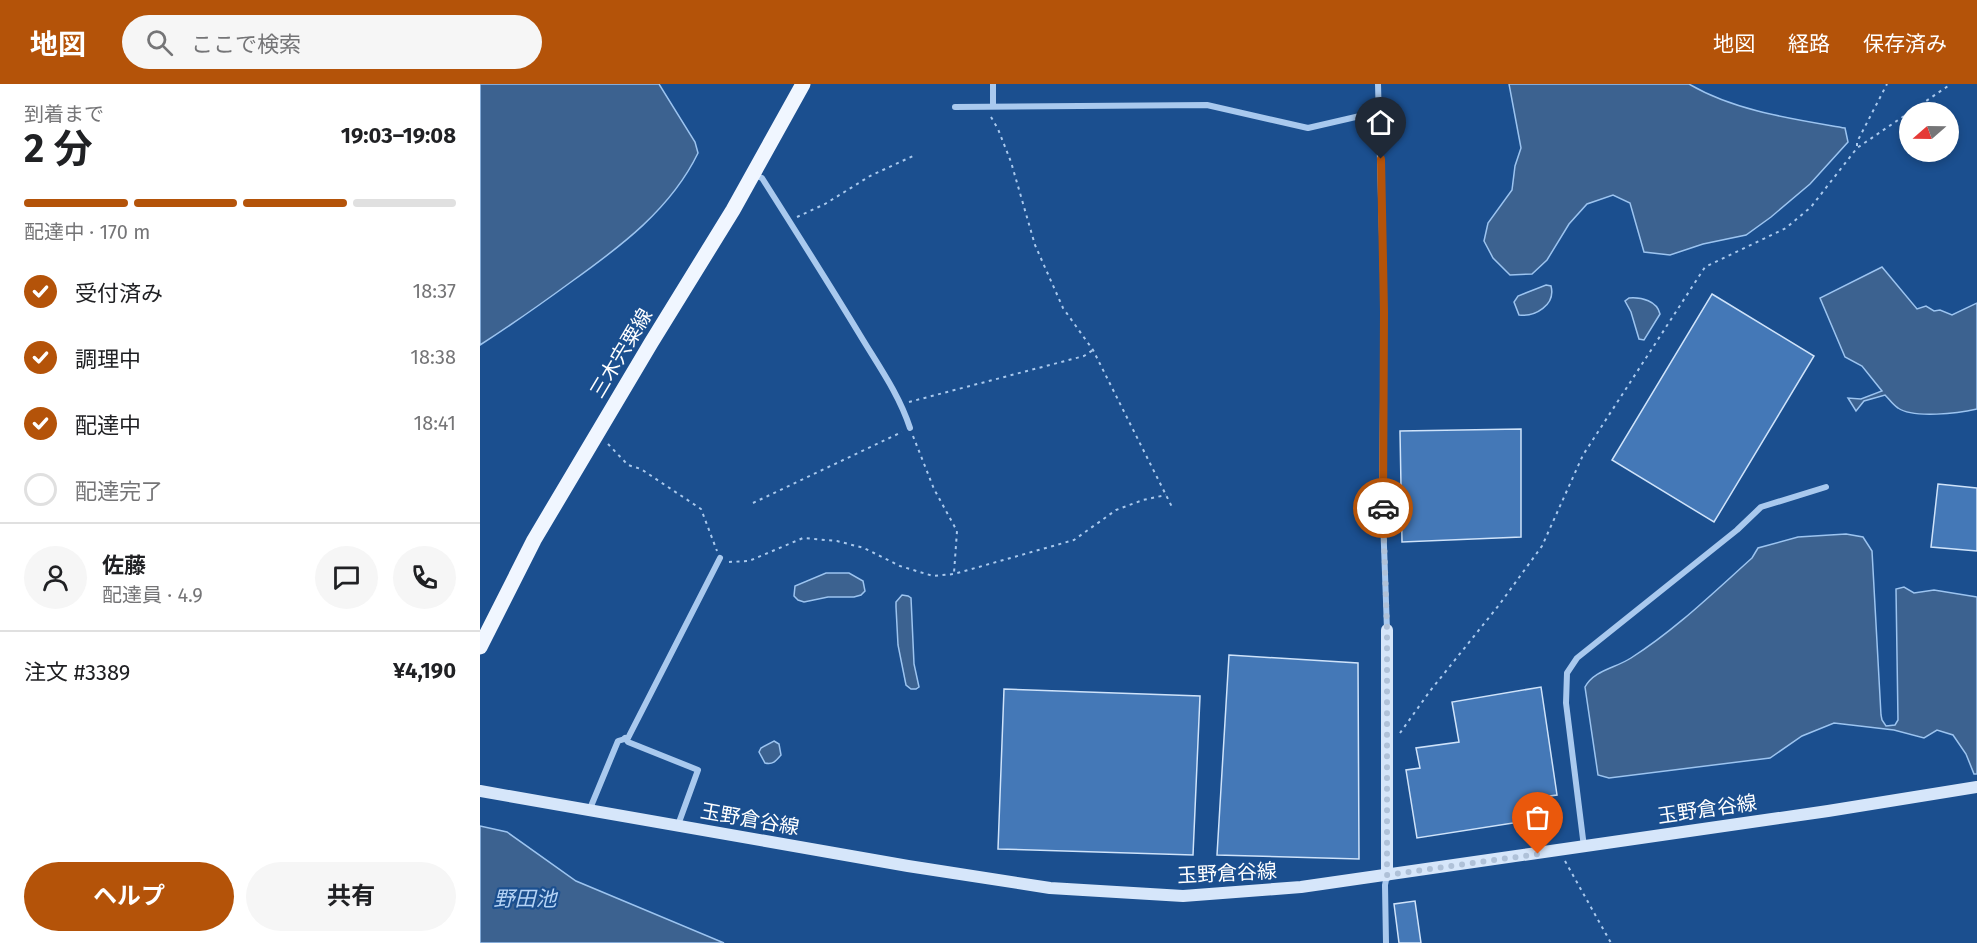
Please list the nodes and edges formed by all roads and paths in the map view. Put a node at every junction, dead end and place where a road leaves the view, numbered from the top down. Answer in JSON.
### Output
{"nodes":[{"id":1,"x":803,"y":84,"type":"edge"},
{"id":2,"x":993,"y":84,"type":"edge"},
{"id":3,"x":1378,"y":84,"type":"edge"},
{"id":4,"x":1887,"y":84,"type":"edge"},
{"id":5,"x":1951,"y":84,"type":"edge"},
{"id":6,"x":993,"y":105,"type":"junction"},
{"id":7,"x":954,"y":107,"type":"dead end"},
{"id":8,"x":1380,"y":115,"type":"junction"},
{"id":9,"x":1857,"y":148,"type":"junction"},
{"id":10,"x":913,"y":156,"type":"dead end"},
{"id":11,"x":752,"y":174,"type":"junction"},
{"id":12,"x":789,"y":220,"type":"junction"},
{"id":13,"x":1093,"y":350,"type":"junction"},
{"id":14,"x":901,"y":405,"type":"junction"},
{"id":15,"x":910,"y":428,"type":"junction"},
{"id":16,"x":594,"y":437,"type":"junction"},
{"id":17,"x":1826,"y":487,"type":"dead end"},
{"id":18,"x":1166,"y":495,"type":"junction"},
{"id":19,"x":753,"y":503,"type":"dead end"},
{"id":20,"x":1172,"y":507,"type":"dead end"},
{"id":21,"x":720,"y":558,"type":"junction"},
{"id":22,"x":954,"y":574,"type":"junction"},
{"id":23,"x":1387,"y":630,"type":"joint"},
{"id":24,"x":480,"y":647,"type":"edge"},
{"id":25,"x":1387,"y":736,"type":"junction"},
{"id":26,"x":625,"y":738,"type":"junction"},
{"id":27,"x":1977,"y":787,"type":"edge"},
{"id":28,"x":480,"y":791,"type":"edge"},
{"id":29,"x":589,"y":811,"type":"junction"},
{"id":30,"x":678,"y":826,"type":"junction"},
{"id":31,"x":1584,"y":847,"type":"junction"},
{"id":32,"x":1559,"y":850,"type":"junction"},
{"id":33,"x":1387,"y":875,"type":"junction"},
{"id":34,"x":1386,"y":943,"type":"edge"},
{"id":35,"x":1611,"y":943,"type":"edge"}],
"edges":[{"from":1,"to":11,"type":"main road","name":"三木宍粟線"},
{"from":2,"to":6,"type":"street"},
{"from":3,"to":8,"type":"street"},
{"from":4,"to":9,"type":"path"},
{"from":5,"to":9,"type":"path"},
{"from":6,"to":7,"type":"street"},
{"from":6,"to":8,"type":"street"},
{"from":6,"to":13,"type":"path"},
{"from":8,"to":23,"type":"street"},
{"from":9,"to":25,"type":"path"},
{"from":10,"to":12,"type":"path"},
{"from":11,"to":12,"type":"street"},
{"from":11,"to":16,"type":"main road","name":"三木宍粟線"},
{"from":12,"to":14,"type":"street"},
{"from":13,"to":14,"type":"path"},
{"from":13,"to":18,"type":"path"},
{"from":14,"to":15,"type":"street"},
{"from":15,"to":19,"type":"path"},
{"from":15,"to":22,"type":"path"},
{"from":16,"to":21,"type":"path"},
{"from":16,"to":24,"type":"main road","name":"三木宍粟線"},
{"from":17,"to":31,"type":"street"},
{"from":18,"to":20,"type":"path"},
{"from":18,"to":22,"type":"path"},
{"from":21,"to":22,"type":"path"},
{"from":21,"to":26,"type":"street"},
{"from":23,"to":25,"type":"main road"},
{"from":25,"to":33,"type":"main road"},
{"from":26,"to":29,"type":"street"},
{"from":26,"to":30,"type":"street"},
{"from":27,"to":31,"type":"main road","name":"玉野倉谷線"},
{"from":28,"to":29,"type":"main road","name":"玉野倉谷線"},
{"from":29,"to":30,"type":"main road","name":"玉野倉谷線"},
{"from":30,"to":33,"type":"main road","name":"玉野倉谷線"},
{"from":31,"to":32,"type":"main road","name":"玉野倉谷線"},
{"from":32,"to":33,"type":"main road","name":"玉野倉谷線"},
{"from":32,"to":35,"type":"path"},
{"from":33,"to":34,"type":"street"}]}
